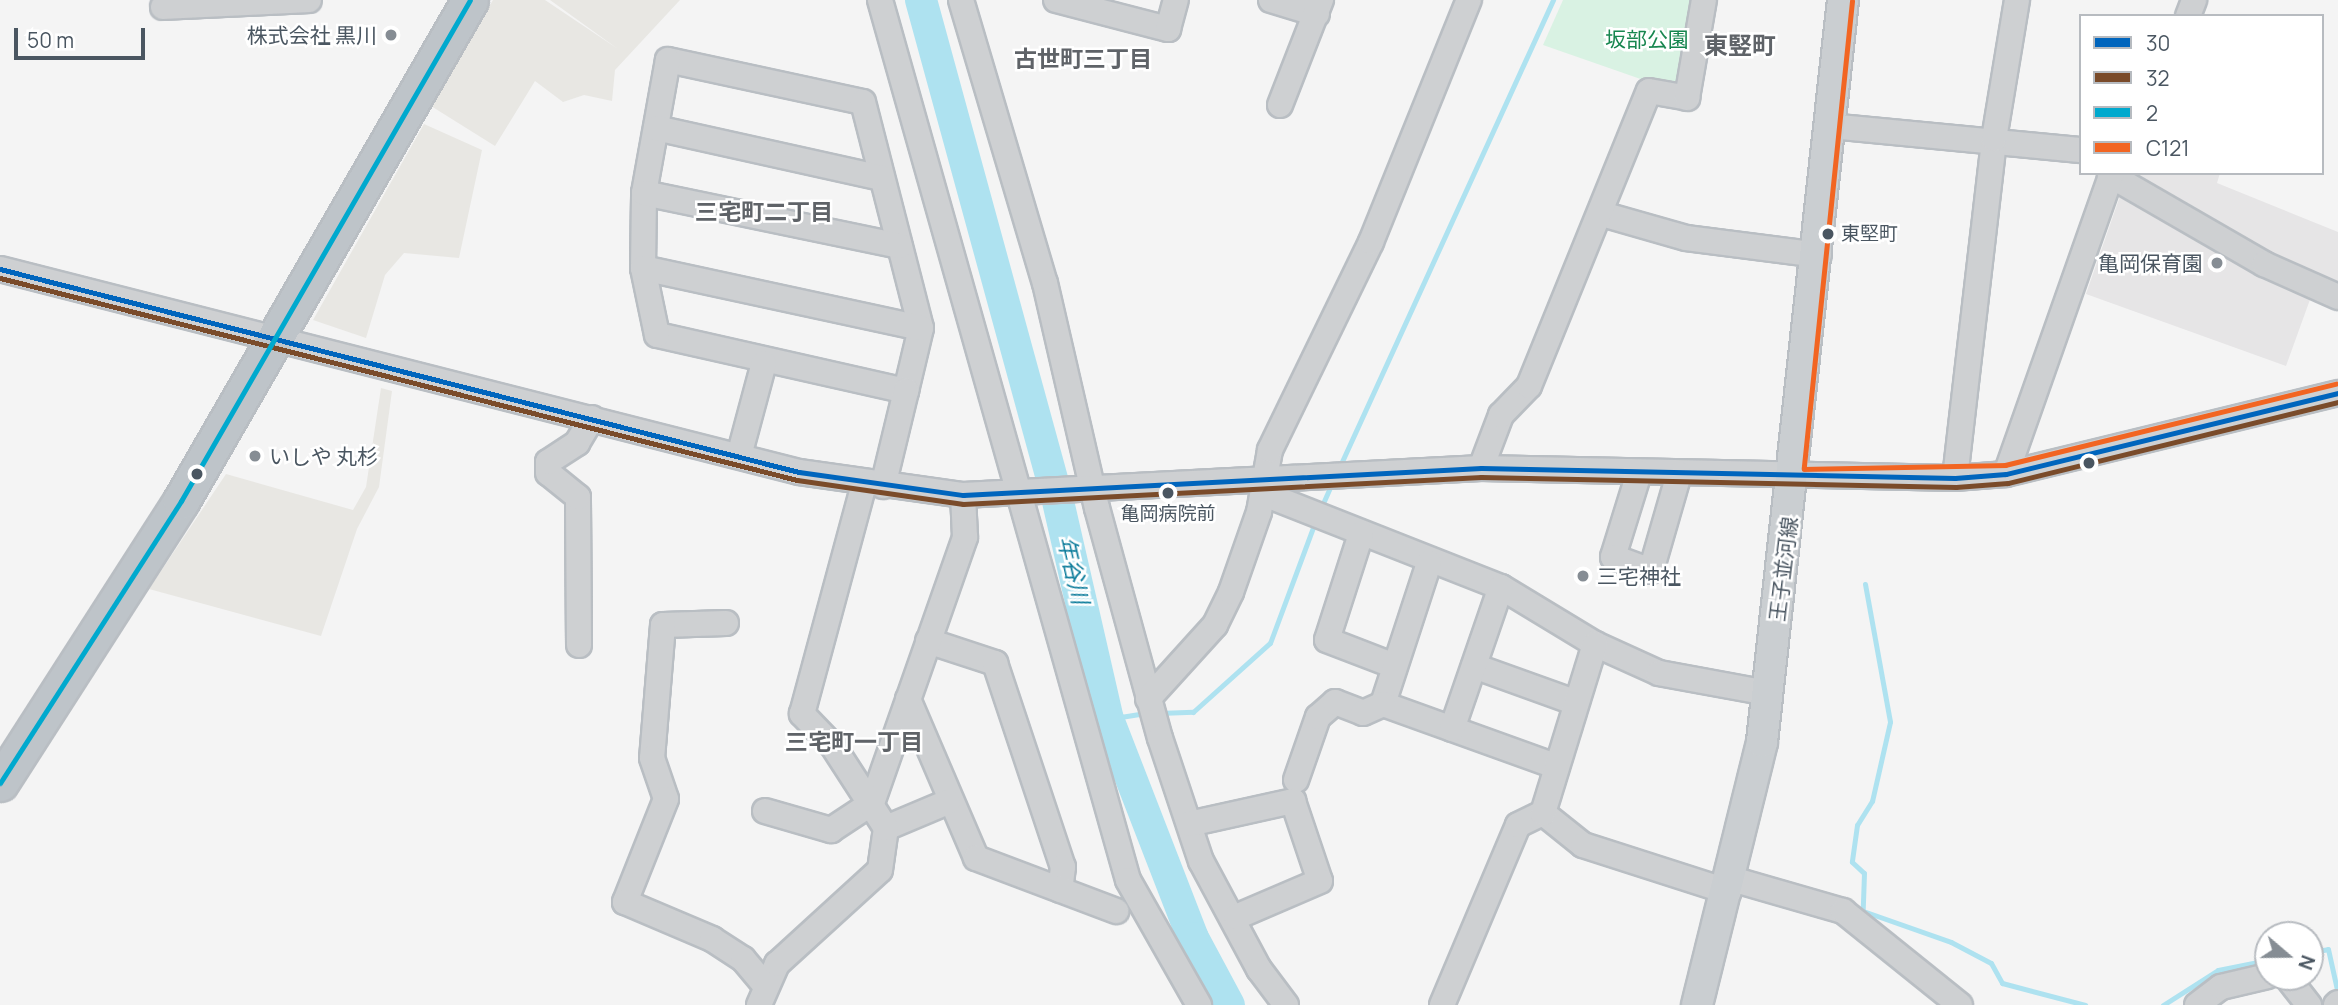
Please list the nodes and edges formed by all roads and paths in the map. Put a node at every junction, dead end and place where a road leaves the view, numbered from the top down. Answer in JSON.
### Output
{"nodes":[{"id":1,"x":309,"y":0,"type":"edge"},
{"id":2,"x":470,"y":0,"type":"edge"},
{"id":3,"x":880,"y":0,"type":"edge"},
{"id":4,"x":961,"y":0,"type":"edge"},
{"id":5,"x":1056,"y":0,"type":"edge"},
{"id":6,"x":1175,"y":0,"type":"edge"},
{"id":7,"x":1271,"y":0,"type":"edge"},
{"id":8,"x":1469,"y":0,"type":"edge"},
{"id":9,"x":1704,"y":0,"type":"edge"},
{"id":10,"x":1843,"y":0,"type":"edge"},
{"id":11,"x":2017,"y":0,"type":"edge"},
{"id":12,"x":1086,"y":3,"type":"edge"},
{"id":13,"x":163,"y":7,"type":"dead end"},
{"id":14,"x":1319,"y":7,"type":"edge"},
{"id":15,"x":1280,"y":105,"type":"dead end"},
{"id":16,"x":1829,"y":126,"type":"junction"},
{"id":17,"x":656,"y":128,"type":"junction"},
{"id":18,"x":1994,"y":139,"type":"junction"},
{"id":19,"x":2079,"y":150,"type":"edge"},
{"id":20,"x":2111,"y":175,"type":"edge"},
{"id":21,"x":2113,"y":175,"type":"edge"},
{"id":22,"x":882,"y":178,"type":"junction"},
{"id":23,"x":643,"y":193,"type":"junction"},
{"id":24,"x":1602,"y":214,"type":"junction"},
{"id":25,"x":900,"y":246,"type":"junction"},
{"id":26,"x":1819,"y":255,"type":"junction"},
{"id":27,"x":643,"y":268,"type":"junction"},
{"id":28,"x":0,"y":269,"type":"edge"},
{"id":29,"x":2338,"y":297,"type":"edge"},
{"id":30,"x":921,"y":328,"type":"junction"},
{"id":31,"x":274,"y":336,"type":"junction"},
{"id":32,"x":764,"y":363,"type":"junction"},
{"id":33,"x":906,"y":391,"type":"junction"},
{"id":34,"x":2338,"y":393,"type":"edge"},
{"id":35,"x":592,"y":418,"type":"junction"},
{"id":36,"x":739,"y":456,"type":"junction"},
{"id":37,"x":1481,"y":468,"type":"junction"},
{"id":38,"x":1639,"y":472,"type":"junction"},
{"id":39,"x":1679,"y":474,"type":"junction"},
{"id":40,"x":2006,"y":474,"type":"junction"},
{"id":41,"x":1794,"y":478,"type":"junction"},
{"id":42,"x":1955,"y":478,"type":"junction"},
{"id":43,"x":1264,"y":480,"type":"junction"},
{"id":44,"x":873,"y":485,"type":"junction"},
{"id":45,"x":1085,"y":488,"type":"junction"},
{"id":46,"x":1028,"y":491,"type":"junction"},
{"id":47,"x":962,"y":495,"type":"junction"},
{"id":48,"x":1361,"y":534,"type":"junction"},
{"id":49,"x":1429,"y":563,"type":"junction"},
{"id":50,"x":1501,"y":587,"type":"junction"},
{"id":51,"x":726,"y":623,"type":"dead end"},
{"id":52,"x":928,"y":640,"type":"junction"},
{"id":53,"x":1595,"y":644,"type":"junction"},
{"id":54,"x":579,"y":645,"type":"dead end"},
{"id":55,"x":1392,"y":665,"type":"junction"},
{"id":56,"x":1474,"y":666,"type":"junction"},
{"id":57,"x":1768,"y":693,"type":"junction"},
{"id":58,"x":908,"y":699,"type":"junction"},
{"id":59,"x":1148,"y":699,"type":"junction"},
{"id":60,"x":1574,"y":702,"type":"junction"},
{"id":61,"x":1383,"y":704,"type":"junction"},
{"id":62,"x":1452,"y":729,"type":"junction"},
{"id":63,"x":1555,"y":766,"type":"junction"},
{"id":64,"x":1296,"y":780,"type":"dead end"},
{"id":65,"x":0,"y":783,"type":"edge"},
{"id":66,"x":948,"y":802,"type":"junction"},
{"id":67,"x":872,"y":803,"type":"junction"},
{"id":68,"x":765,"y":811,"type":"dead end"},
{"id":69,"x":1543,"y":813,"type":"junction"},
{"id":70,"x":1189,"y":824,"type":"junction"},
{"id":71,"x":886,"y":828,"type":"junction"},
{"id":72,"x":1731,"y":886,"type":"junction"},
{"id":73,"x":1060,"y":890,"type":"junction"},
{"id":74,"x":1116,"y":911,"type":"dead end"},
{"id":75,"x":1236,"y":917,"type":"junction"},
{"id":76,"x":2254,"y":980,"type":"edge"},
{"id":77,"x":2298,"y":991,"type":"edge"},
{"id":78,"x":761,"y":995,"type":"edge"},
{"id":79,"x":1951,"y":1002,"type":"edge"},
{"id":80,"x":1199,"y":1005,"type":"edge"},
{"id":81,"x":1286,"y":1005,"type":"edge"},
{"id":82,"x":1442,"y":1005,"type":"edge"},
{"id":83,"x":1697,"y":1005,"type":"edge"},
{"id":84,"x":2196,"y":1005,"type":"edge"},
{"id":85,"x":2309,"y":1005,"type":"edge"}],
"edges":[{"from":1,"to":13,"type":"street"},
{"from":2,"to":31,"type":"highway"},
{"from":3,"to":46,"type":"street"},
{"from":4,"to":45,"type":"street"},
{"from":5,"to":12,"type":"street"},
{"from":6,"to":12,"type":"street"},
{"from":7,"to":14,"type":"street"},
{"from":8,"to":43,"type":"street"},
{"from":9,"to":24,"type":"street"},
{"from":10,"to":16,"type":"main road","name":"王子並河線"},
{"from":11,"to":18,"type":"street"},
{"from":14,"to":15,"type":"street"},
{"from":16,"to":18,"type":"street"},
{"from":16,"to":26,"type":"main road","name":"王子並河線"},
{"from":17,"to":22,"type":"street"},
{"from":17,"to":22,"type":"street"},
{"from":17,"to":23,"type":"street"},
{"from":18,"to":19,"type":"street"},
{"from":18,"to":42,"type":"street"},
{"from":20,"to":40,"type":"street"},
{"from":21,"to":29,"type":"street"},
{"from":22,"to":25,"type":"street"},
{"from":23,"to":25,"type":"street"},
{"from":23,"to":27,"type":"street"},
{"from":24,"to":26,"type":"street"},
{"from":24,"to":37,"type":"street"},
{"from":25,"to":30,"type":"street"},
{"from":26,"to":41,"type":"main road","name":"王子並河線"},
{"from":27,"to":30,"type":"street"},
{"from":27,"to":32,"type":"street"},
{"from":28,"to":31,"type":"street"},
{"from":30,"to":33,"type":"street"},
{"from":31,"to":35,"type":"street"},
{"from":31,"to":65,"type":"highway"},
{"from":32,"to":33,"type":"street"},
{"from":32,"to":36,"type":"street"},
{"from":33,"to":44,"type":"street"},
{"from":34,"to":40,"type":"street"},
{"from":35,"to":36,"type":"street"},
{"from":35,"to":54,"type":"street"},
{"from":36,"to":44,"type":"street"},
{"from":37,"to":38,"type":"street"},
{"from":37,"to":43,"type":"street"},
{"from":38,"to":39,"type":"street"},
{"from":38,"to":39,"type":"street"},
{"from":39,"to":41,"type":"street"},
{"from":40,"to":42,"type":"street"},
{"from":41,"to":42,"type":"street"},
{"from":41,"to":57,"type":"main road","name":"王子並河線"},
{"from":43,"to":45,"type":"street"},
{"from":43,"to":48,"type":"street"},
{"from":43,"to":59,"type":"street"},
{"from":44,"to":47,"type":"street"},
{"from":44,"to":67,"type":"street"},
{"from":45,"to":46,"type":"street"},
{"from":45,"to":59,"type":"street"},
{"from":46,"to":47,"type":"street"},
{"from":46,"to":80,"type":"street"},
{"from":47,"to":52,"type":"street"},
{"from":48,"to":49,"type":"street"},
{"from":48,"to":55,"type":"street"},
{"from":49,"to":50,"type":"street"},
{"from":49,"to":55,"type":"street"},
{"from":50,"to":53,"type":"street"},
{"from":50,"to":56,"type":"street"},
{"from":51,"to":78,"type":"street"},
{"from":52,"to":58,"type":"street"},
{"from":52,"to":73,"type":"street"},
{"from":53,"to":57,"type":"street"},
{"from":53,"to":60,"type":"street"},
{"from":55,"to":61,"type":"street"},
{"from":56,"to":60,"type":"street"},
{"from":56,"to":62,"type":"street"},
{"from":57,"to":72,"type":"main road","name":"王子並河線"},
{"from":58,"to":66,"type":"street"},
{"from":58,"to":67,"type":"street"},
{"from":59,"to":70,"type":"street"},
{"from":60,"to":63,"type":"street"},
{"from":61,"to":62,"type":"street"},
{"from":61,"to":64,"type":"street"},
{"from":62,"to":63,"type":"street"},
{"from":63,"to":69,"type":"street"},
{"from":66,"to":71,"type":"street"},
{"from":66,"to":73,"type":"street"},
{"from":67,"to":68,"type":"street"},
{"from":67,"to":71,"type":"street"},
{"from":69,"to":72,"type":"street"},
{"from":69,"to":82,"type":"street"},
{"from":70,"to":75,"type":"street"},
{"from":70,"to":75,"type":"street"},
{"from":71,"to":78,"type":"street"},
{"from":72,"to":79,"type":"street"},
{"from":72,"to":83,"type":"main road","name":"王子並河線"},
{"from":73,"to":74,"type":"street"},
{"from":75,"to":81,"type":"street"},
{"from":76,"to":84,"type":"street"},
{"from":77,"to":85,"type":"street"}]}
